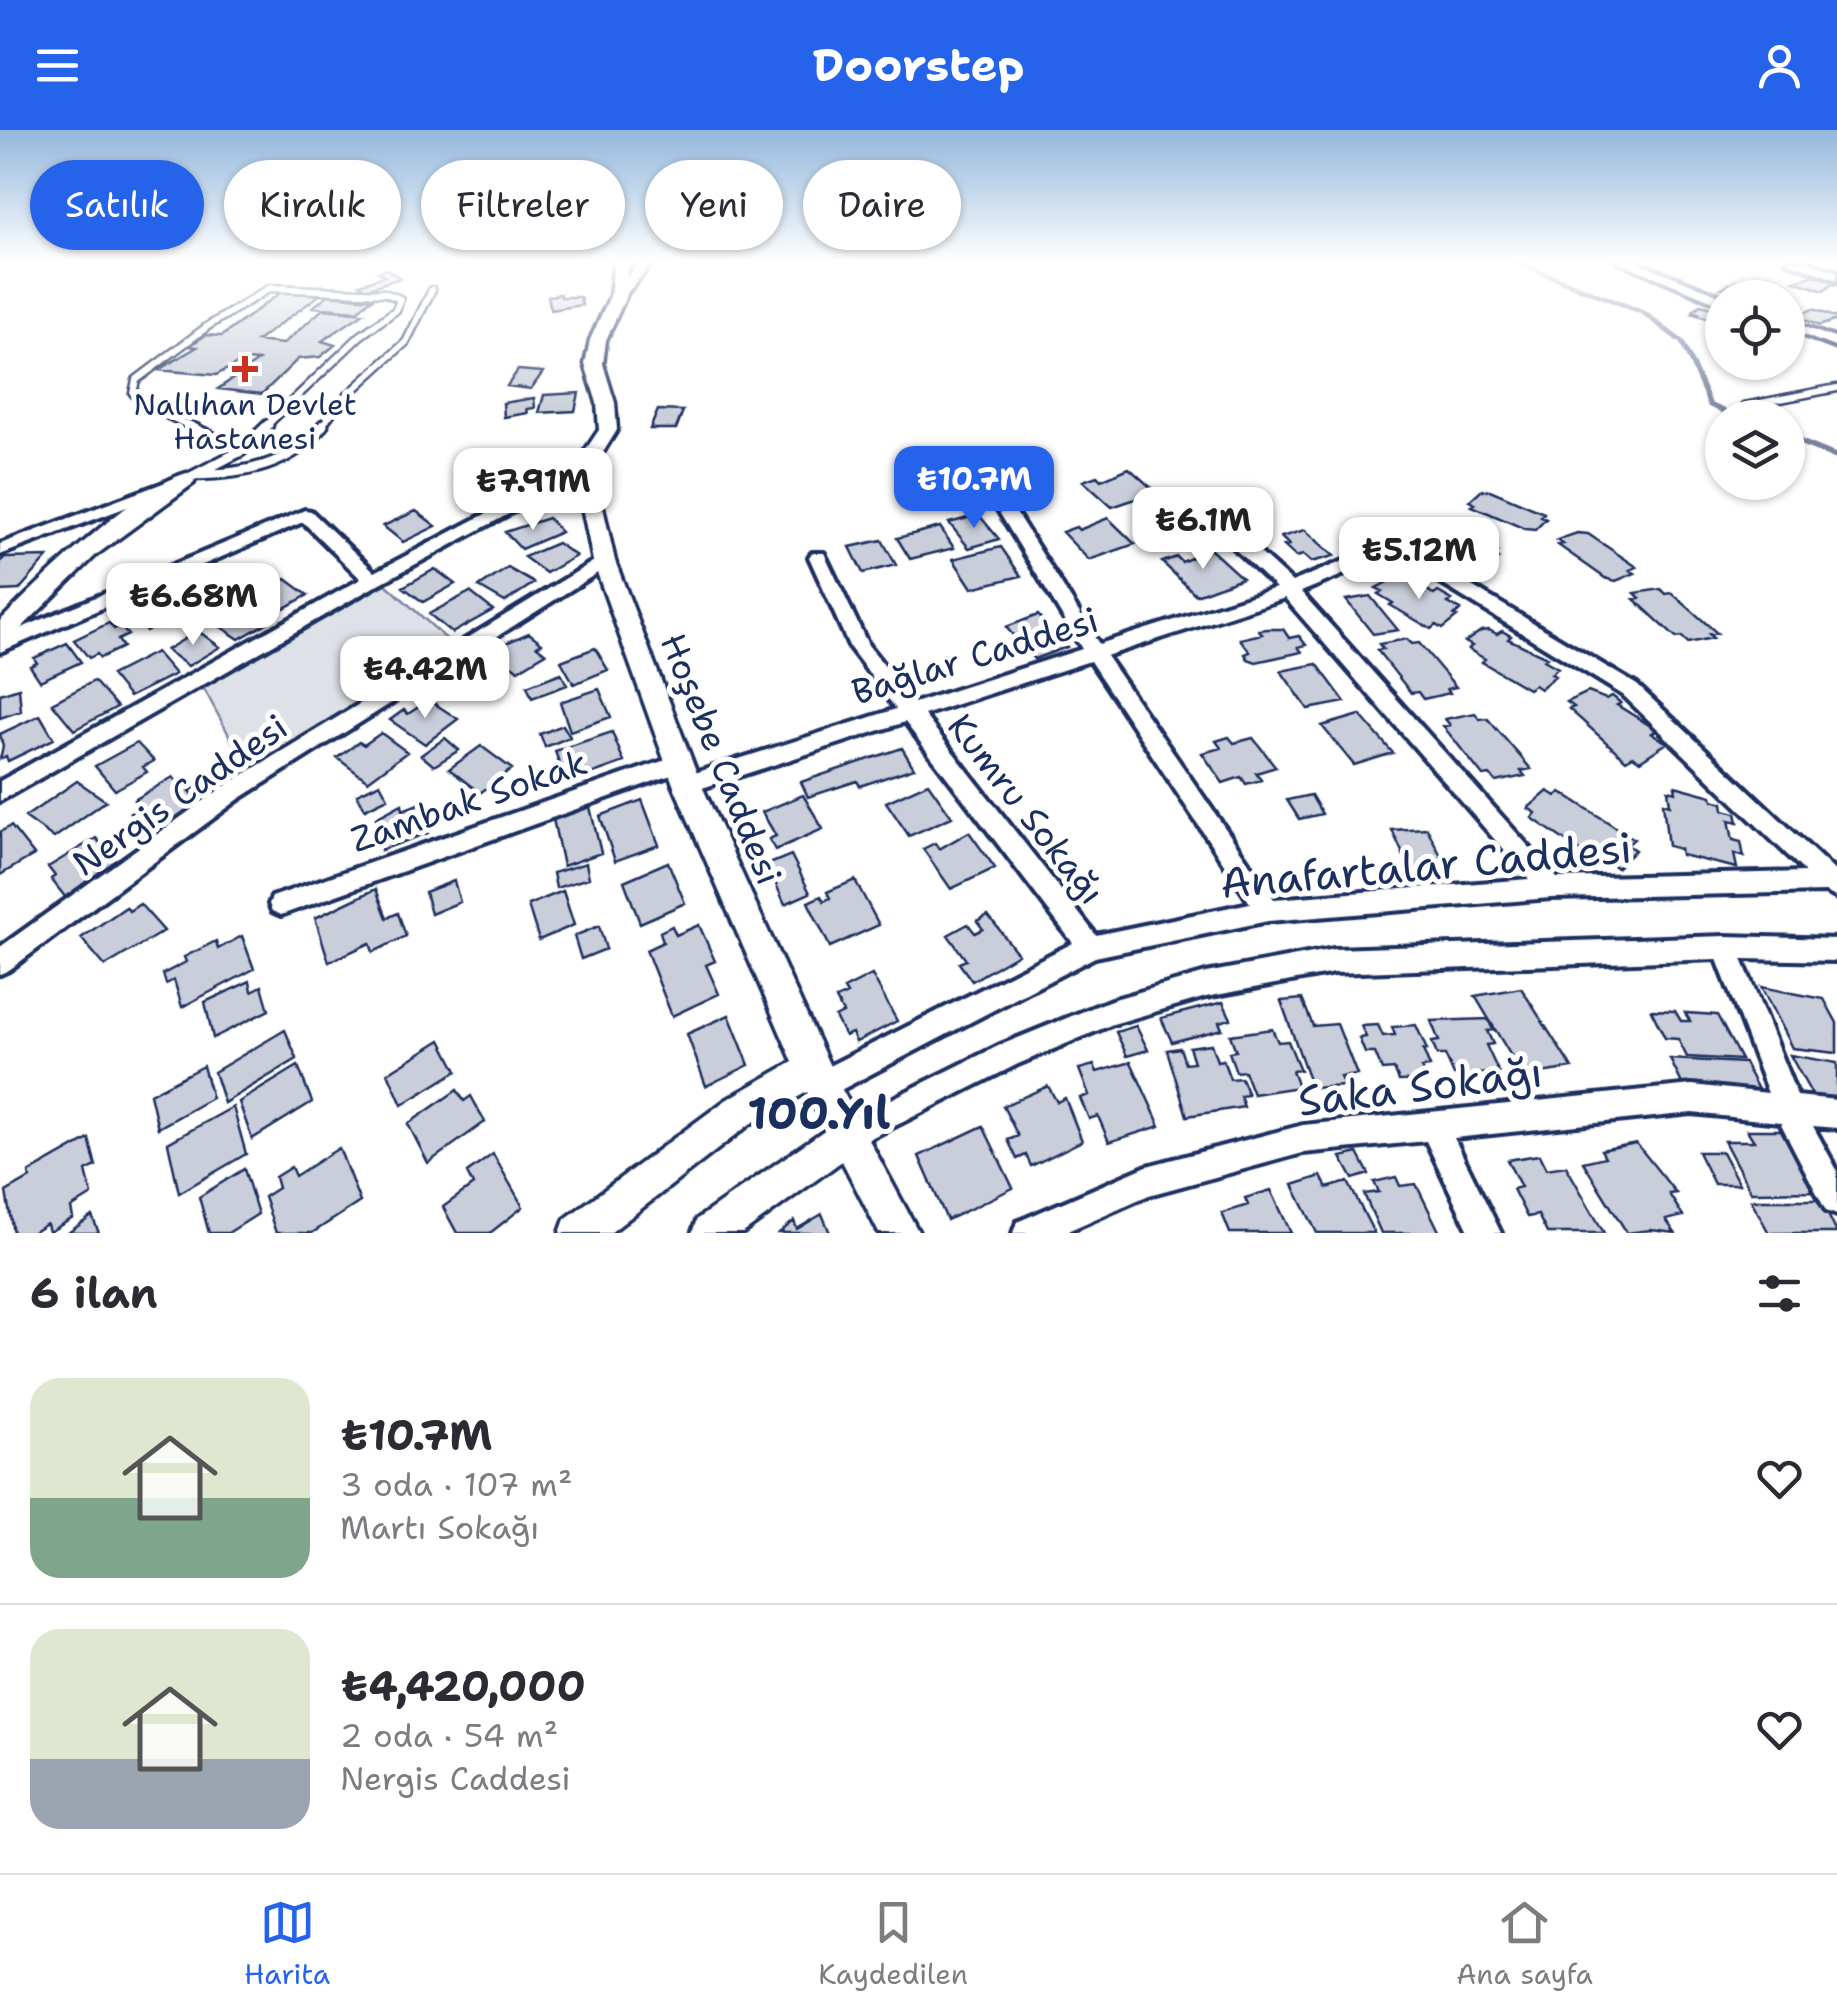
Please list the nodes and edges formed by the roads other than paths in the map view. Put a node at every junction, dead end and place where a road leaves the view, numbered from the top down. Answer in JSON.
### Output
{"nodes":[{"id":1,"x":230,"y":312,"type":"edge"},
{"id":2,"x":393,"y":312,"type":"edge"},
{"id":3,"x":418,"y":312,"type":"edge"},
{"id":4,"x":611,"y":312,"type":"edge"},
{"id":5,"x":1805,"y":331,"type":"edge"},
{"id":6,"x":1837,"y":344,"type":"edge"},
{"id":7,"x":1837,"y":388,"type":"edge"},
{"id":8,"x":1776,"y":400,"type":"edge"},
{"id":9,"x":241,"y":451,"type":"junction"},
{"id":10,"x":584,"y":467,"type":"junction"},
{"id":11,"x":191,"y":477,"type":"junction"},
{"id":12,"x":998,"y":498,"type":"dead end"},
{"id":13,"x":1147,"y":510,"type":"dead end"},
{"id":14,"x":1212,"y":520,"type":"joint"},
{"id":15,"x":0,"y":550,"type":"edge"},
{"id":16,"x":818,"y":557,"type":"dead end"},
{"id":17,"x":604,"y":562,"type":"junction"},
{"id":18,"x":373,"y":580,"type":"junction"},
{"id":19,"x":1288,"y":590,"type":"junction"},
{"id":20,"x":0,"y":635,"type":"edge"},
{"id":21,"x":0,"y":645,"type":"edge"},
{"id":22,"x":1096,"y":654,"type":"junction"},
{"id":23,"x":908,"y":710,"type":"junction"},
{"id":24,"x":683,"y":774,"type":"junction"},
{"id":25,"x":0,"y":792,"type":"edge"},
{"id":26,"x":1835,"y":885,"type":"edge"},
{"id":27,"x":1552,"y":888,"type":"junction"},
{"id":28,"x":282,"y":904,"type":"dead end"},
{"id":29,"x":1268,"y":910,"type":"junction"},
{"id":30,"x":1724,"y":946,"type":"junction"},
{"id":31,"x":1091,"y":948,"type":"junction"},
{"id":32,"x":1837,"y":950,"type":"edge"},
{"id":33,"x":0,"y":962,"type":"edge"},
{"id":34,"x":817,"y":1076,"type":"junction"},
{"id":35,"x":1788,"y":1108,"type":"junction"},
{"id":36,"x":1837,"y":1114,"type":"edge"},
{"id":37,"x":1433,"y":1125,"type":"junction"},
{"id":38,"x":847,"y":1136,"type":"junction"},
{"id":39,"x":1837,"y":1200,"type":"edge"},
{"id":40,"x":579,"y":1233,"type":"edge"},
{"id":41,"x":711,"y":1233,"type":"edge"},
{"id":42,"x":900,"y":1233,"type":"edge"},
{"id":43,"x":1028,"y":1233,"type":"edge"},
{"id":44,"x":1486,"y":1233,"type":"edge"}],
"edges":[{"from":1,"to":9,"type":"lane"},
{"from":2,"to":9,"type":"lane"},
{"from":3,"to":11,"type":"lane"},
{"from":4,"to":10,"type":"street"},
{"from":5,"to":6,"type":"street"},
{"from":7,"to":8,"type":"lane"},
{"from":9,"to":11,"type":"lane"},
{"from":10,"to":17,"type":"street","name":"Hoşebe Caddesi"},
{"from":10,"to":18,"type":"street"},
{"from":11,"to":15,"type":"street"},
{"from":11,"to":20,"type":"street"},
{"from":12,"to":22,"type":"street"},
{"from":13,"to":14,"type":"lane"},
{"from":14,"to":19,"type":"street"},
{"from":16,"to":23,"type":"street","name":"Kumru Sokağı"},
{"from":17,"to":24,"type":"street","name":"Hoşebe Caddesi"},
{"from":17,"to":33,"type":"street","name":"Nergis Caddesi"},
{"from":18,"to":21,"type":"street"},
{"from":18,"to":25,"type":"street"},
{"from":19,"to":22,"type":"street","name":"Bağlar Caddesi"},
{"from":19,"to":26,"type":"street","name":"Bağlar Caddesi"},
{"from":19,"to":27,"type":"street"},
{"from":22,"to":23,"type":"street","name":"Bağlar Caddesi"},
{"from":22,"to":29,"type":"street"},
{"from":23,"to":24,"type":"street","name":"Bağlar Caddesi"},
{"from":23,"to":31,"type":"street","name":"Kumru Sokağı"},
{"from":24,"to":28,"type":"street","name":"Zambak Sokak"},
{"from":24,"to":34,"type":"street","name":"Hoşebe Caddesi"},
{"from":26,"to":27,"type":"street","name":"Anafartalar Caddesi"},
{"from":27,"to":29,"type":"street","name":"Anafartalar Caddesi"},
{"from":29,"to":31,"type":"street","name":"Anafartalar Caddesi"},
{"from":30,"to":32,"type":"street"},
{"from":30,"to":35,"type":"street"},
{"from":30,"to":38,"type":"street"},
{"from":31,"to":34,"type":"street","name":"Anafartalar Caddesi"},
{"from":34,"to":38,"type":"street","name":"Hoşebe Caddesi"},
{"from":34,"to":40,"type":"street"},
{"from":35,"to":36,"type":"street","name":"Saka Sokağı"},
{"from":35,"to":37,"type":"street","name":"Saka Sokağı"},
{"from":35,"to":39,"type":"street"},
{"from":37,"to":43,"type":"street","name":"Saka Sokağı"},
{"from":37,"to":44,"type":"street"},
{"from":38,"to":41,"type":"street"},
{"from":38,"to":42,"type":"street","name":"Hoşebe Caddesi"}]}
